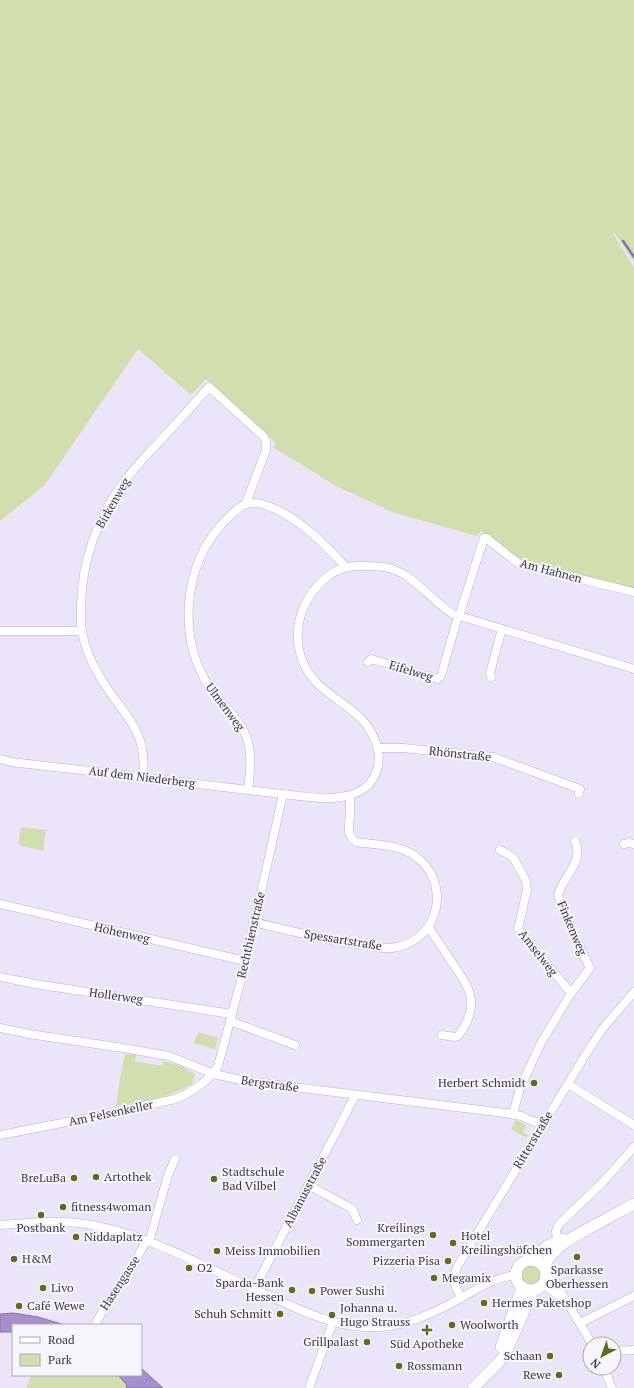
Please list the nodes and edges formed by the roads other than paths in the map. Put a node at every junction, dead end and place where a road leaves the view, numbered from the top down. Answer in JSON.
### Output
{"nodes":[{"id":1,"x":246,"y":504,"type":"junction"},
{"id":2,"x":346,"y":568,"type":"junction"},
{"id":3,"x":634,"y":592,"type":"edge"},
{"id":4,"x":459,"y":616,"type":"junction"},
{"id":5,"x":502,"y":629,"type":"junction"},
{"id":6,"x":0,"y":631,"type":"edge"},
{"id":7,"x":82,"y":631,"type":"junction"},
{"id":8,"x":368,"y":662,"type":"dead end"},
{"id":9,"x":634,"y":669,"type":"edge"},
{"id":10,"x":492,"y":677,"type":"dead end"},
{"id":11,"x":378,"y":748,"type":"junction"},
{"id":12,"x":0,"y":759,"type":"edge"},
{"id":13,"x":142,"y":777,"type":"junction"},
{"id":14,"x":248,"y":790,"type":"junction"},
{"id":15,"x":579,"y":793,"type":"dead end"},
{"id":16,"x":284,"y":794,"type":"junction"},
{"id":17,"x":350,"y":796,"type":"junction"},
{"id":18,"x":575,"y":841,"type":"dead end"},
{"id":19,"x":624,"y":844,"type":"dead end"},
{"id":20,"x":634,"y":844,"type":"edge"},
{"id":21,"x":500,"y":850,"type":"dead end"},
{"id":22,"x":0,"y":904,"type":"edge"},
{"id":23,"x":254,"y":922,"type":"junction"},
{"id":24,"x":429,"y":928,"type":"junction"},
{"id":25,"x":245,"y":961,"type":"junction"},
{"id":26,"x":0,"y":977,"type":"edge"},
{"id":27,"x":634,"y":992,"type":"edge"},
{"id":28,"x":570,"y":993,"type":"junction"},
{"id":29,"x":231,"y":1017,"type":"junction"},
{"id":30,"x":0,"y":1028,"type":"edge"},
{"id":31,"x":442,"y":1034,"type":"dead end"},
{"id":32,"x":295,"y":1045,"type":"dead end"},
{"id":33,"x":214,"y":1074,"type":"junction"},
{"id":34,"x":568,"y":1084,"type":"junction"},
{"id":35,"x":355,"y":1095,"type":"junction"},
{"id":36,"x":513,"y":1114,"type":"junction"},
{"id":37,"x":542,"y":1125,"type":"junction"},
{"id":38,"x":634,"y":1125,"type":"edge"},
{"id":39,"x":0,"y":1135,"type":"edge"},
{"id":40,"x":634,"y":1147,"type":"edge"},
{"id":41,"x":175,"y":1159,"type":"dead end"},
{"id":42,"x":308,"y":1185,"type":"junction"},
{"id":43,"x":634,"y":1204,"type":"edge"},
{"id":44,"x":357,"y":1220,"type":"dead end"},
{"id":45,"x":0,"y":1225,"type":"edge"},
{"id":46,"x":575,"y":1235,"type":"junction"},
{"id":47,"x":557,"y":1241,"type":"junction"},
{"id":48,"x":148,"y":1242,"type":"junction"},
{"id":49,"x":533,"y":1260,"type":"junction"},
{"id":50,"x":545,"y":1270,"type":"junction"},
{"id":51,"x":515,"y":1275,"type":"junction"},
{"id":52,"x":543,"y":1284,"type":"junction"},
{"id":53,"x":254,"y":1289,"type":"junction"},
{"id":54,"x":527,"y":1289,"type":"junction"},
{"id":55,"x":634,"y":1296,"type":"edge"},
{"id":56,"x":461,"y":1298,"type":"junction"},
{"id":57,"x":568,"y":1303,"type":"junction"},
{"id":58,"x":333,"y":1322,"type":"junction"},
{"id":59,"x":580,"y":1323,"type":"junction"},
{"id":60,"x":96,"y":1324,"type":"edge"},
{"id":61,"x":587,"y":1336,"type":"edge"},
{"id":62,"x":634,"y":1350,"type":"edge"},
{"id":63,"x":622,"y":1351,"type":"edge"},
{"id":64,"x":607,"y":1376,"type":"edge"},
{"id":65,"x":309,"y":1388,"type":"edge"},
{"id":66,"x":473,"y":1388,"type":"edge"},
{"id":67,"x":612,"y":1388,"type":"edge"}],
"edges":[{"from":1,"to":2,"type":"street"},
{"from":1,"to":7,"type":"street","name":"Birkenweg"},
{"from":1,"to":14,"type":"street","name":"Ulmenweg"},
{"from":2,"to":4,"type":"street"},
{"from":2,"to":11,"type":"street"},
{"from":3,"to":4,"type":"street","name":"Am Hahnen"},
{"from":4,"to":5,"type":"street"},
{"from":4,"to":8,"type":"street","name":"Eifelweg"},
{"from":5,"to":9,"type":"street"},
{"from":5,"to":10,"type":"street"},
{"from":6,"to":7,"type":"street"},
{"from":7,"to":13,"type":"street","name":"Birkenweg"},
{"from":11,"to":15,"type":"street","name":"Rhönstraße"},
{"from":11,"to":17,"type":"street"},
{"from":12,"to":13,"type":"street","name":"Auf dem Niederberg"},
{"from":13,"to":14,"type":"street","name":"Auf dem Niederberg"},
{"from":14,"to":16,"type":"street","name":"Auf dem Niederberg"},
{"from":16,"to":17,"type":"street","name":"Auf dem Niederberg"},
{"from":16,"to":23,"type":"street","name":"Rechthienstraße"},
{"from":17,"to":24,"type":"street"},
{"from":18,"to":28,"type":"street","name":"Finkenweg"},
{"from":19,"to":20,"type":"street"},
{"from":21,"to":28,"type":"street","name":"Amselweg"},
{"from":22,"to":25,"type":"street","name":"Höhenweg"},
{"from":23,"to":24,"type":"street","name":"Spessartstraße"},
{"from":23,"to":25,"type":"street","name":"Rechthienstraße"},
{"from":24,"to":31,"type":"street"},
{"from":25,"to":29,"type":"street","name":"Rechthienstraße"},
{"from":26,"to":29,"type":"street","name":"Hollerweg"},
{"from":27,"to":34,"type":"street","name":"Ritterstraße"},
{"from":28,"to":36,"type":"street"},
{"from":29,"to":32,"type":"street","name":"Hollerweg"},
{"from":29,"to":33,"type":"street","name":"Rechthienstraße"},
{"from":30,"to":33,"type":"street","name":"Bergstraße"},
{"from":33,"to":35,"type":"street","name":"Bergstraße"},
{"from":33,"to":39,"type":"street","name":"Am Felsenkeller"},
{"from":34,"to":37,"type":"street","name":"Ritterstraße"},
{"from":34,"to":38,"type":"street"},
{"from":35,"to":36,"type":"street","name":"Bergstraße"},
{"from":35,"to":42,"type":"street","name":"Albanusstraße"},
{"from":36,"to":37,"type":"street","name":"Bergstraße"},
{"from":37,"to":56,"type":"street","name":"Ritterstraße"},
{"from":40,"to":47,"type":"street"},
{"from":41,"to":48,"type":"street","name":"Hasengasse"},
{"from":42,"to":44,"type":"street"},
{"from":42,"to":53,"type":"street","name":"Albanusstraße"},
{"from":43,"to":46,"type":"main road"},
{"from":45,"to":48,"type":"street"},
{"from":46,"to":47,"type":"main road"},
{"from":46,"to":50,"type":"main road"},
{"from":47,"to":49,"type":"main road"},
{"from":48,"to":53,"type":"street"},
{"from":48,"to":60,"type":"street","name":"Hasengasse"},
{"from":49,"to":50,"type":"main road"},
{"from":49,"to":51,"type":"main road"},
{"from":50,"to":52,"type":"main road"},
{"from":50,"to":57,"type":"street"},
{"from":51,"to":54,"type":"main road"},
{"from":51,"to":56,"type":"street"},
{"from":52,"to":54,"type":"main road"},
{"from":52,"to":57,"type":"street"},
{"from":53,"to":58,"type":"street"},
{"from":54,"to":66,"type":"main road"},
{"from":55,"to":59,"type":"street"},
{"from":56,"to":58,"type":"street"},
{"from":57,"to":59,"type":"street"},
{"from":58,"to":65,"type":"street"},
{"from":59,"to":61,"type":"street"},
{"from":62,"to":63,"type":"street"},
{"from":64,"to":67,"type":"street"}]}
